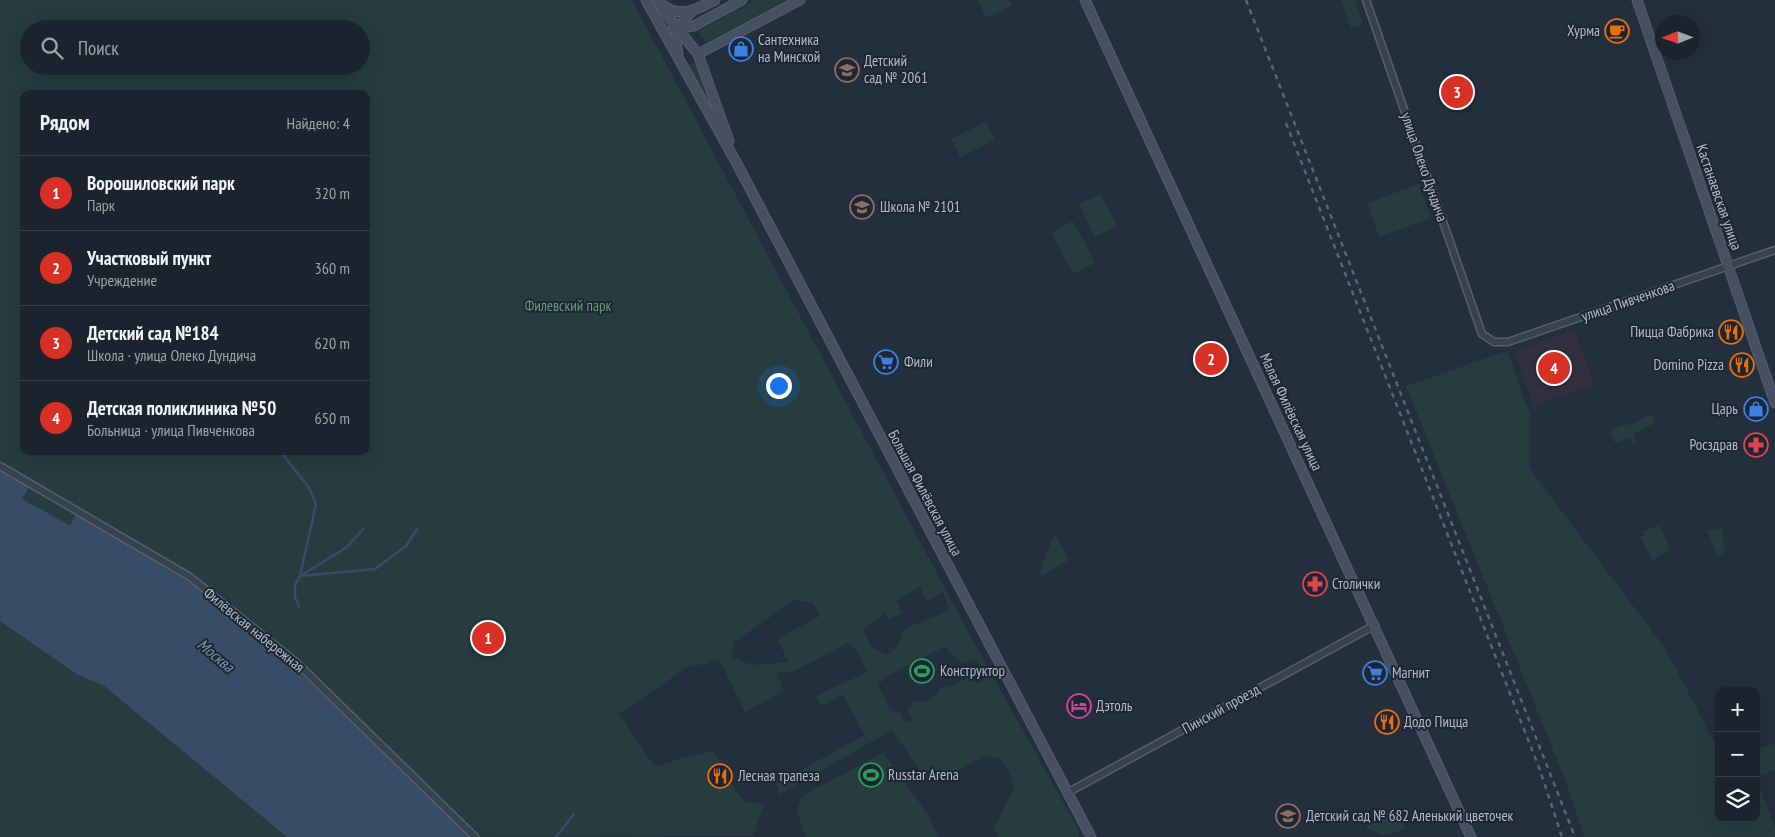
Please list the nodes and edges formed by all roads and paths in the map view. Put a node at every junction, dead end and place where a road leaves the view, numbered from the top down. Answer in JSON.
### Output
{"nodes":[{"id":1,"x":715,"y":0,"type":"edge"},
{"id":2,"x":742,"y":0,"type":"edge"},
{"id":3,"x":800,"y":0,"type":"edge"},
{"id":4,"x":1085,"y":0,"type":"edge"},
{"id":5,"x":1366,"y":0,"type":"edge"},
{"id":6,"x":1636,"y":0,"type":"edge"},
{"id":7,"x":646,"y":1,"type":"edge"},
{"id":8,"x":659,"y":2,"type":"edge"},
{"id":9,"x":691,"y":12,"type":"junction"},
{"id":10,"x":700,"y":23,"type":"junction"},
{"id":11,"x":678,"y":30,"type":"junction"},
{"id":12,"x":691,"y":45,"type":"junction"},
{"id":13,"x":698,"y":54,"type":"junction"},
{"id":14,"x":681,"y":67,"type":"junction"},
{"id":15,"x":735,"y":160,"type":"junction"},
{"id":16,"x":1775,"y":250,"type":"edge"},
{"id":17,"x":1729,"y":267,"type":"junction"},
{"id":18,"x":1482,"y":334,"type":"joint"},
{"id":19,"x":1775,"y":403,"type":"edge"},
{"id":20,"x":0,"y":466,"type":"edge"},
{"id":21,"x":1375,"y":625,"type":"junction"},
{"id":22,"x":1068,"y":793,"type":"junction"},
{"id":23,"x":475,"y":837,"type":"edge"},
{"id":24,"x":1091,"y":837,"type":"edge"},
{"id":25,"x":1471,"y":837,"type":"edge"}],
"edges":[{"from":1,"to":9,"type":"street"},
{"from":2,"to":10,"type":"street"},
{"from":3,"to":13,"type":"street"},
{"from":4,"to":21,"type":"street","name":"Малая Филёвская улица"},
{"from":5,"to":18,"type":"street","name":"улица Олеко Дундича"},
{"from":6,"to":17,"type":"street","name":"Кастанаевская улица"},
{"from":7,"to":11,"type":"street"},
{"from":7,"to":14,"type":"street","name":"Большая Филёвская улица"},
{"from":8,"to":9,"type":"street"},
{"from":8,"to":11,"type":"street","name":"Большая Филёвская улица"},
{"from":9,"to":11,"type":"street"},
{"from":10,"to":11,"type":"street"},
{"from":10,"to":12,"type":"street"},
{"from":11,"to":12,"type":"street","name":"Большая Филёвская улица"},
{"from":11,"to":14,"type":"street","name":"Большая Филёвская улица"},
{"from":12,"to":13,"type":"street","name":"Большая Филёвская улица"},
{"from":13,"to":15,"type":"street","name":"Большая Филёвская улица"},
{"from":14,"to":15,"type":"street","name":"Большая Филёвская улица"},
{"from":15,"to":22,"type":"street","name":"Большая Филёвская улица"},
{"from":16,"to":17,"type":"street","name":"улица Пивченкова"},
{"from":17,"to":18,"type":"street","name":"улица Пивченкова"},
{"from":17,"to":19,"type":"street","name":"Кастанаевская улица"},
{"from":20,"to":23,"type":"street","name":"Филёвская набережная"},
{"from":21,"to":22,"type":"street","name":"Пинский проезд"},
{"from":21,"to":25,"type":"street","name":"Малая Филёвская улица"},
{"from":22,"to":24,"type":"street","name":"Большая Филёвская улица"}]}
